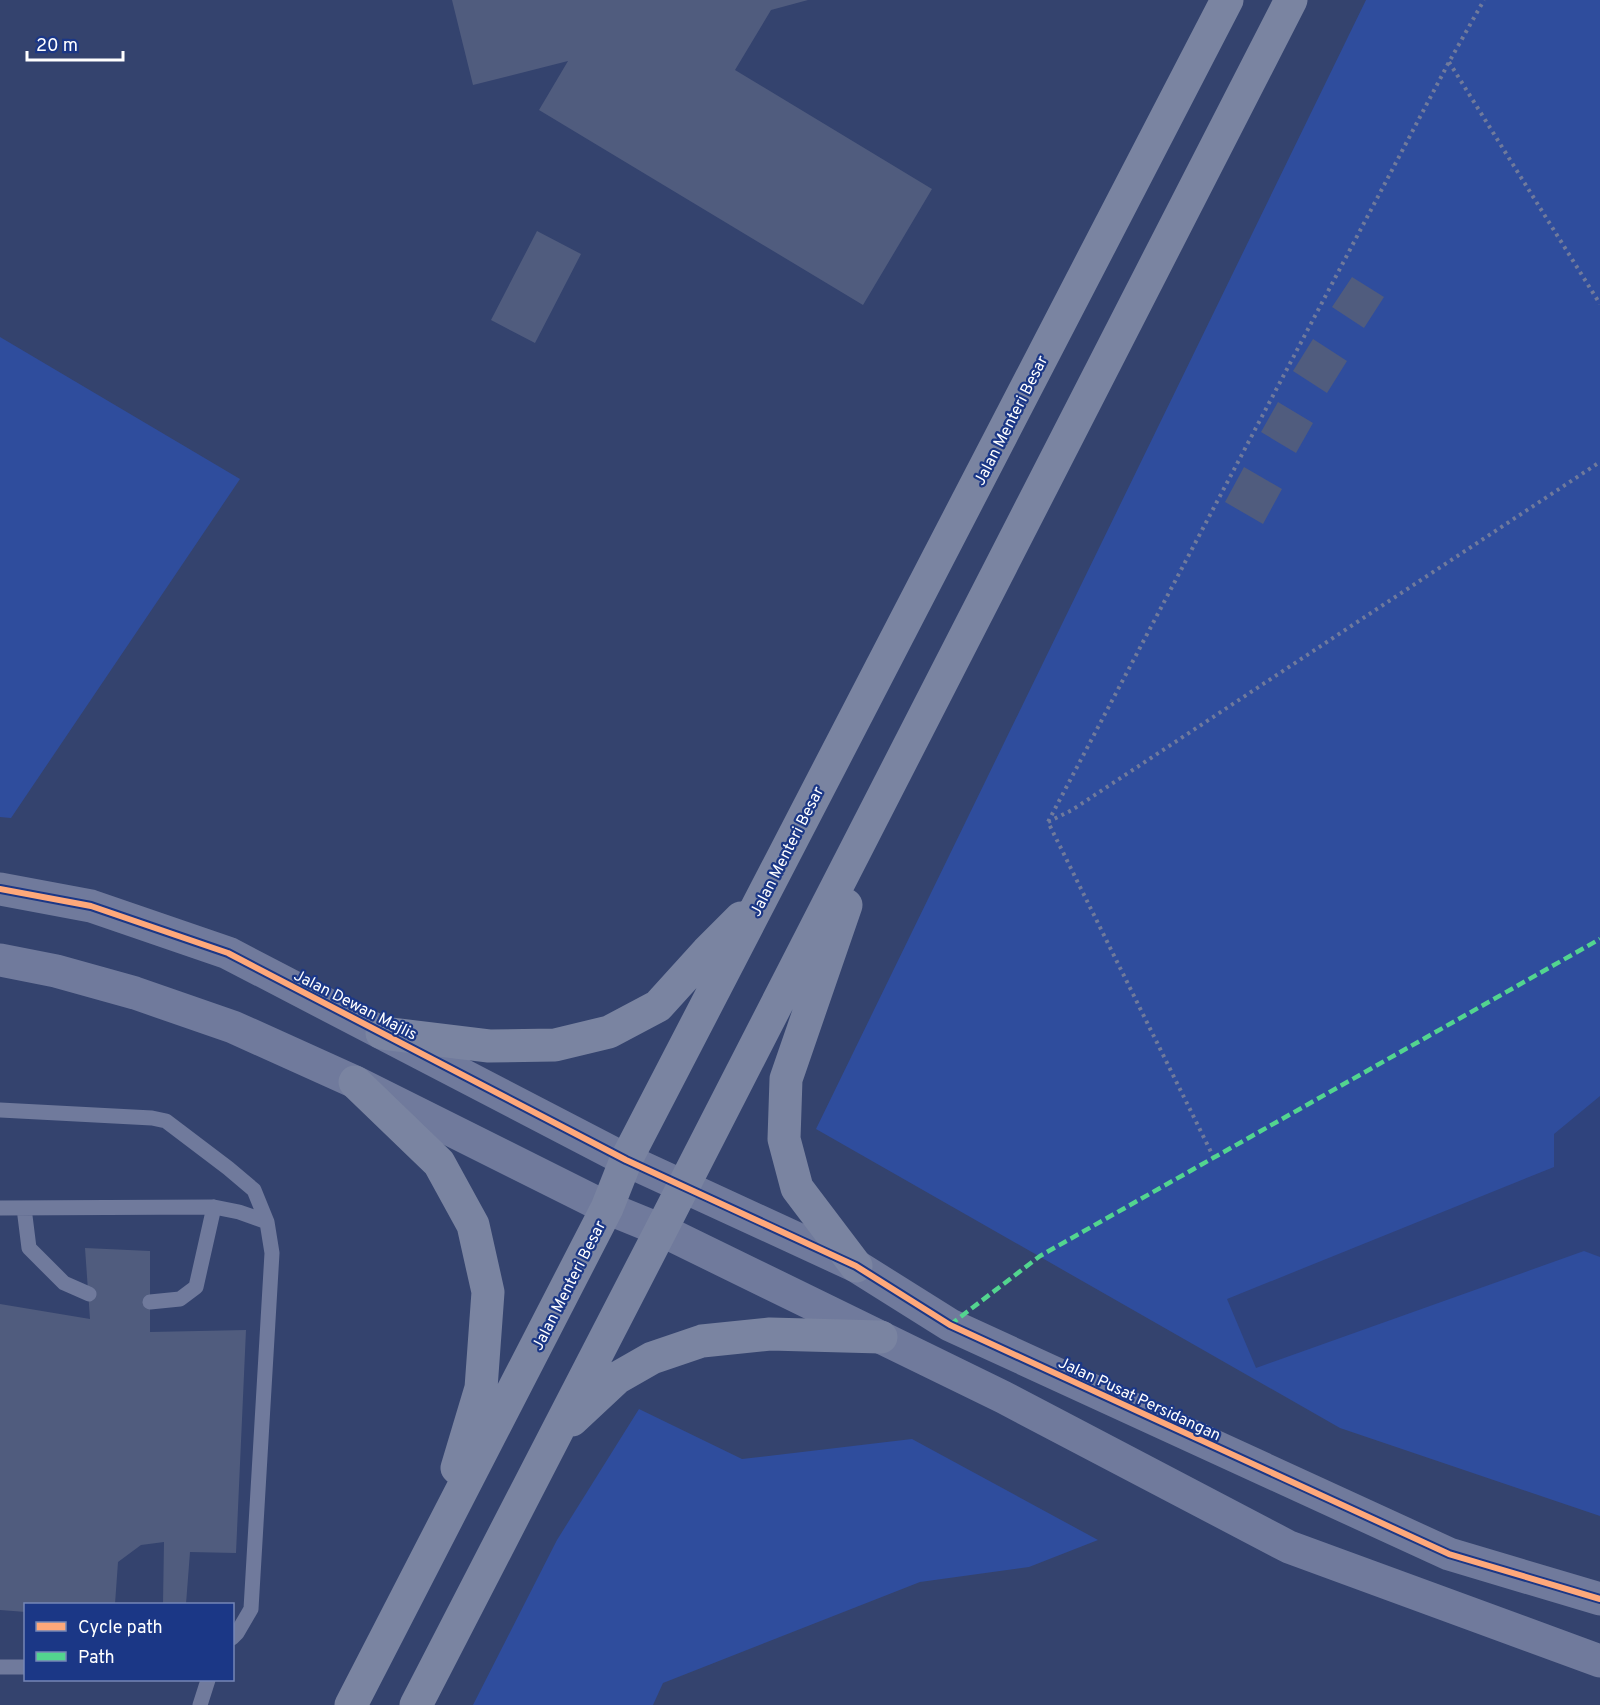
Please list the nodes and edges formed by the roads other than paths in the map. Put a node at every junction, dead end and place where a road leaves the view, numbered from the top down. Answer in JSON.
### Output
{"nodes":[{"id":1,"x":1227,"y":0,"type":"edge"},
{"id":2,"x":1291,"y":0,"type":"edge"},
{"id":3,"x":877,"y":809,"type":"junction"},
{"id":4,"x":0,"y":889,"type":"edge"},
{"id":5,"x":764,"y":894,"type":"junction"},
{"id":6,"x":0,"y":960,"type":"edge"},
{"id":7,"x":382,"y":1033,"type":"junction"},
{"id":8,"x":355,"y":1082,"type":"junction"},
{"id":9,"x":0,"y":1110,"type":"edge"},
{"id":10,"x":626,"y":1160,"type":"junction"},
{"id":11,"x":684,"y":1185,"type":"junction"},
{"id":12,"x":214,"y":1207,"type":"junction"},
{"id":13,"x":0,"y":1208,"type":"edge"},
{"id":14,"x":24,"y":1208,"type":"junction"},
{"id":15,"x":607,"y":1208,"type":"junction"},
{"id":16,"x":267,"y":1222,"type":"junction"},
{"id":17,"x":661,"y":1230,"type":"junction"},
{"id":18,"x":856,"y":1266,"type":"junction"},
{"id":19,"x":89,"y":1294,"type":"dead end"},
{"id":20,"x":150,"y":1302,"type":"dead end"},
{"id":21,"x":881,"y":1337,"type":"junction"},
{"id":22,"x":554,"y":1437,"type":"junction"},
{"id":23,"x":431,"y":1550,"type":"junction"},
{"id":24,"x":1600,"y":1599,"type":"edge"},
{"id":25,"x":234,"y":1635,"type":"edge"},
{"id":26,"x":1600,"y":1661,"type":"edge"},
{"id":27,"x":0,"y":1666,"type":"edge"},
{"id":28,"x":24,"y":1667,"type":"edge"},
{"id":29,"x":208,"y":1681,"type":"edge"},
{"id":30,"x":200,"y":1705,"type":"edge"},
{"id":31,"x":351,"y":1705,"type":"edge"},
{"id":32,"x":416,"y":1705,"type":"edge"}],
"edges":[{"from":1,"to":5,"type":"main road","name":"Jalan Menteri Besar"},
{"from":2,"to":3,"type":"main road"},
{"from":3,"to":11,"type":"main road"},
{"from":3,"to":18,"type":"main road"},
{"from":4,"to":7,"type":"street","name":"Jalan Dewan Majlis"},
{"from":5,"to":7,"type":"main road"},
{"from":5,"to":10,"type":"main road","name":"Jalan Menteri Besar"},
{"from":6,"to":8,"type":"street"},
{"from":7,"to":10,"type":"street","name":"Jalan Dewan Majlis"},
{"from":8,"to":15,"type":"street"},
{"from":8,"to":23,"type":"main road"},
{"from":9,"to":16,"type":"lane"},
{"from":10,"to":11,"type":"street","name":"Jalan Dewan Majlis"},
{"from":10,"to":15,"type":"main road","name":"Jalan Menteri Besar"},
{"from":11,"to":17,"type":"main road"},
{"from":11,"to":18,"type":"street","name":"Jalan Pusat Persidangan"},
{"from":12,"to":14,"type":"lane"},
{"from":12,"to":16,"type":"lane"},
{"from":12,"to":20,"type":"lane"},
{"from":13,"to":14,"type":"lane"},
{"from":14,"to":19,"type":"lane"},
{"from":15,"to":17,"type":"street"},
{"from":15,"to":23,"type":"main road","name":"Jalan Menteri Besar"},
{"from":16,"to":25,"type":"lane"},
{"from":17,"to":21,"type":"street"},
{"from":17,"to":22,"type":"main road"},
{"from":18,"to":24,"type":"street","name":"Jalan Pusat Persidangan"},
{"from":21,"to":22,"type":"main road"},
{"from":21,"to":26,"type":"street"},
{"from":22,"to":32,"type":"main road"},
{"from":23,"to":31,"type":"main road","name":"Jalan Menteri Besar"},
{"from":27,"to":28,"type":"lane"},
{"from":29,"to":30,"type":"lane"}]}
